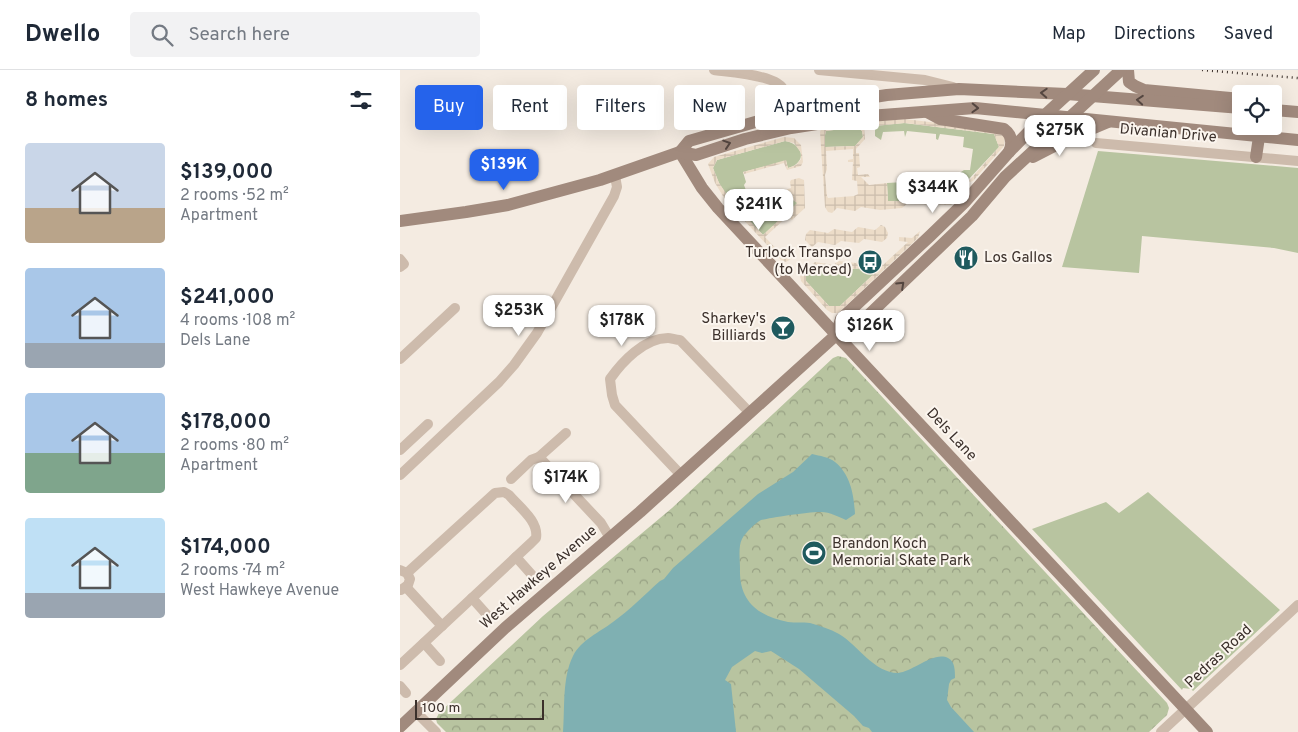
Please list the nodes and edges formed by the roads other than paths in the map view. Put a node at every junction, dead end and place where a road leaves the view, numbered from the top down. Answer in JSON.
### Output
{"nodes":[{"id":1,"x":714,"y":70,"type":"edge"},
{"id":2,"x":819,"y":70,"type":"edge"},
{"id":3,"x":1094,"y":70,"type":"edge"},
{"id":4,"x":1122,"y":70,"type":"edge"},
{"id":5,"x":1128,"y":70,"type":"edge"},
{"id":6,"x":780,"y":85,"type":"edge"},
{"id":7,"x":959,"y":89,"type":"junction"},
{"id":8,"x":1067,"y":94,"type":"junction"},
{"id":9,"x":879,"y":97,"type":"edge"},
{"id":10,"x":1092,"y":97,"type":"junction"},
{"id":11,"x":1232,"y":98,"type":"edge"},
{"id":12,"x":1232,"y":107,"type":"edge"},
{"id":13,"x":1282,"y":110,"type":"edge"},
{"id":14,"x":926,"y":112,"type":"junction"},
{"id":15,"x":1298,"y":112,"type":"edge"},
{"id":16,"x":1046,"y":114,"type":"junction"},
{"id":17,"x":1069,"y":117,"type":"junction"},
{"id":18,"x":755,"y":122,"type":"edge"},
{"id":19,"x":1108,"y":122,"type":"junction"},
{"id":20,"x":1259,"y":137,"type":"junction"},
{"id":21,"x":1298,"y":140,"type":"edge"},
{"id":22,"x":1096,"y":143,"type":"dead end"},
{"id":23,"x":680,"y":152,"type":"junction"},
{"id":24,"x":1009,"y":152,"type":"junction"},
{"id":25,"x":1256,"y":157,"type":"junction"},
{"id":26,"x":1298,"y":160,"type":"edge"},
{"id":27,"x":615,"y":176,"type":"junction"},
{"id":28,"x":1004,"y":177,"type":"junction"},
{"id":29,"x":400,"y":221,"type":"edge"},
{"id":30,"x":400,"y":260,"type":"edge"},
{"id":31,"x":400,"y":267,"type":"edge"},
{"id":32,"x":455,"y":308,"type":"dead end"},
{"id":33,"x":836,"y":335,"type":"junction"},
{"id":34,"x":400,"y":359,"type":"edge"},
{"id":35,"x":750,"y":413,"type":"junction"},
{"id":36,"x":428,"y":424,"type":"dead end"},
{"id":37,"x":566,"y":433,"type":"dead end"},
{"id":38,"x":400,"y":450,"type":"edge"},
{"id":39,"x":539,"y":457,"type":"junction"},
{"id":40,"x":400,"y":475,"type":"edge"},
{"id":41,"x":681,"y":475,"type":"junction"},
{"id":42,"x":511,"y":479,"type":"dead end"},
{"id":43,"x":610,"y":538,"type":"junction"},
{"id":44,"x":516,"y":557,"type":"junction"},
{"id":45,"x":404,"y":572,"type":"edge"},
{"id":46,"x":532,"y":575,"type":"dead end"},
{"id":47,"x":403,"y":589,"type":"edge"},
{"id":48,"x":472,"y":598,"type":"junction"},
{"id":49,"x":1298,"y":605,"type":"edge"},
{"id":50,"x":488,"y":616,"type":"dead end"},
{"id":51,"x":442,"y":626,"type":"junction"},
{"id":52,"x":424,"y":643,"type":"junction"},
{"id":53,"x":440,"y":661,"type":"dead end"},
{"id":54,"x":400,"y":665,"type":"edge"},
{"id":55,"x":1186,"y":709,"type":"junction"},
{"id":56,"x":416,"y":712,"type":"junction"},
{"id":57,"x":400,"y":728,"type":"edge"},
{"id":58,"x":436,"y":732,"type":"edge"},
{"id":59,"x":1161,"y":732,"type":"edge"},
{"id":60,"x":1207,"y":732,"type":"edge"}],
"edges":[{"from":1,"to":6,"type":"street"},
{"from":2,"to":7,"type":"street"},
{"from":3,"to":8,"type":"street","name":"West Hawkeye Avenue"},
{"from":4,"to":10,"type":"street","name":"West Hawkeye Avenue"},
{"from":5,"to":11,"type":"street"},
{"from":8,"to":7,"type":"street","one_way":true},
{"from":7,"to":9,"type":"street"},
{"from":8,"to":10,"type":"street"},
{"from":8,"to":16,"type":"street","name":"West Hawkeye Avenue"},
{"from":12,"to":10,"type":"street","one_way":true},
{"from":10,"to":17,"type":"street","name":"West Hawkeye Avenue"},
{"from":13,"to":15,"type":"street"},
{"from":14,"to":16,"type":"street","one_way":true},
{"from":23,"to":14,"type":"street","one_way":true},
{"from":14,"to":24,"type":"street"},
{"from":16,"to":17,"type":"street"},
{"from":16,"to":24,"type":"street","name":"West Hawkeye Avenue"},
{"from":17,"to":19,"type":"street"},
{"from":17,"to":28,"type":"street","name":"West Hawkeye Avenue"},
{"from":18,"to":23,"type":"street"},
{"from":19,"to":20,"type":"street"},
{"from":19,"to":28,"type":"street"},
{"from":20,"to":21,"type":"street"},
{"from":20,"to":25,"type":"street"},
{"from":22,"to":25,"type":"street","name":"Divanian Drive"},
{"from":23,"to":27,"type":"street"},
{"from":23,"to":33,"type":"street","name":"Dels Lane"},
{"from":24,"to":33,"type":"street","name":"West Hawkeye Avenue"},
{"from":25,"to":26,"type":"street","name":"Divanian Drive"},
{"from":27,"to":29,"type":"street"},
{"from":27,"to":40,"type":"street"},
{"from":33,"to":28,"type":"street","name":"West Hawkeye Avenue","one_way":true},
{"from":30,"to":31,"type":"street"},
{"from":32,"to":34,"type":"street"},
{"from":33,"to":35,"type":"street","name":"West Hawkeye Avenue"},
{"from":33,"to":55,"type":"street","name":"Dels Lane"},
{"from":35,"to":41,"type":"street","name":"West Hawkeye Avenue"},
{"from":35,"to":41,"type":"street"},
{"from":36,"to":38,"type":"street"},
{"from":37,"to":39,"type":"street"},
{"from":39,"to":42,"type":"street"},
{"from":39,"to":43,"type":"street"},
{"from":41,"to":43,"type":"street","name":"West Hawkeye Avenue"},
{"from":43,"to":56,"type":"street","name":"West Hawkeye Avenue"},
{"from":44,"to":45,"type":"street"},
{"from":44,"to":46,"type":"street"},
{"from":44,"to":48,"type":"street"},
{"from":45,"to":47,"type":"street"},
{"from":47,"to":51,"type":"street"},
{"from":48,"to":50,"type":"street"},
{"from":48,"to":51,"type":"street"},
{"from":49,"to":55,"type":"street","name":"Pedras Road"},
{"from":51,"to":52,"type":"street"},
{"from":52,"to":53,"type":"street"},
{"from":52,"to":54,"type":"street"},
{"from":55,"to":59,"type":"street","name":"Pedras Road"},
{"from":55,"to":60,"type":"street","name":"Dels Lane"},
{"from":56,"to":57,"type":"street","name":"West Hawkeye Avenue"},
{"from":56,"to":58,"type":"street"}]}
